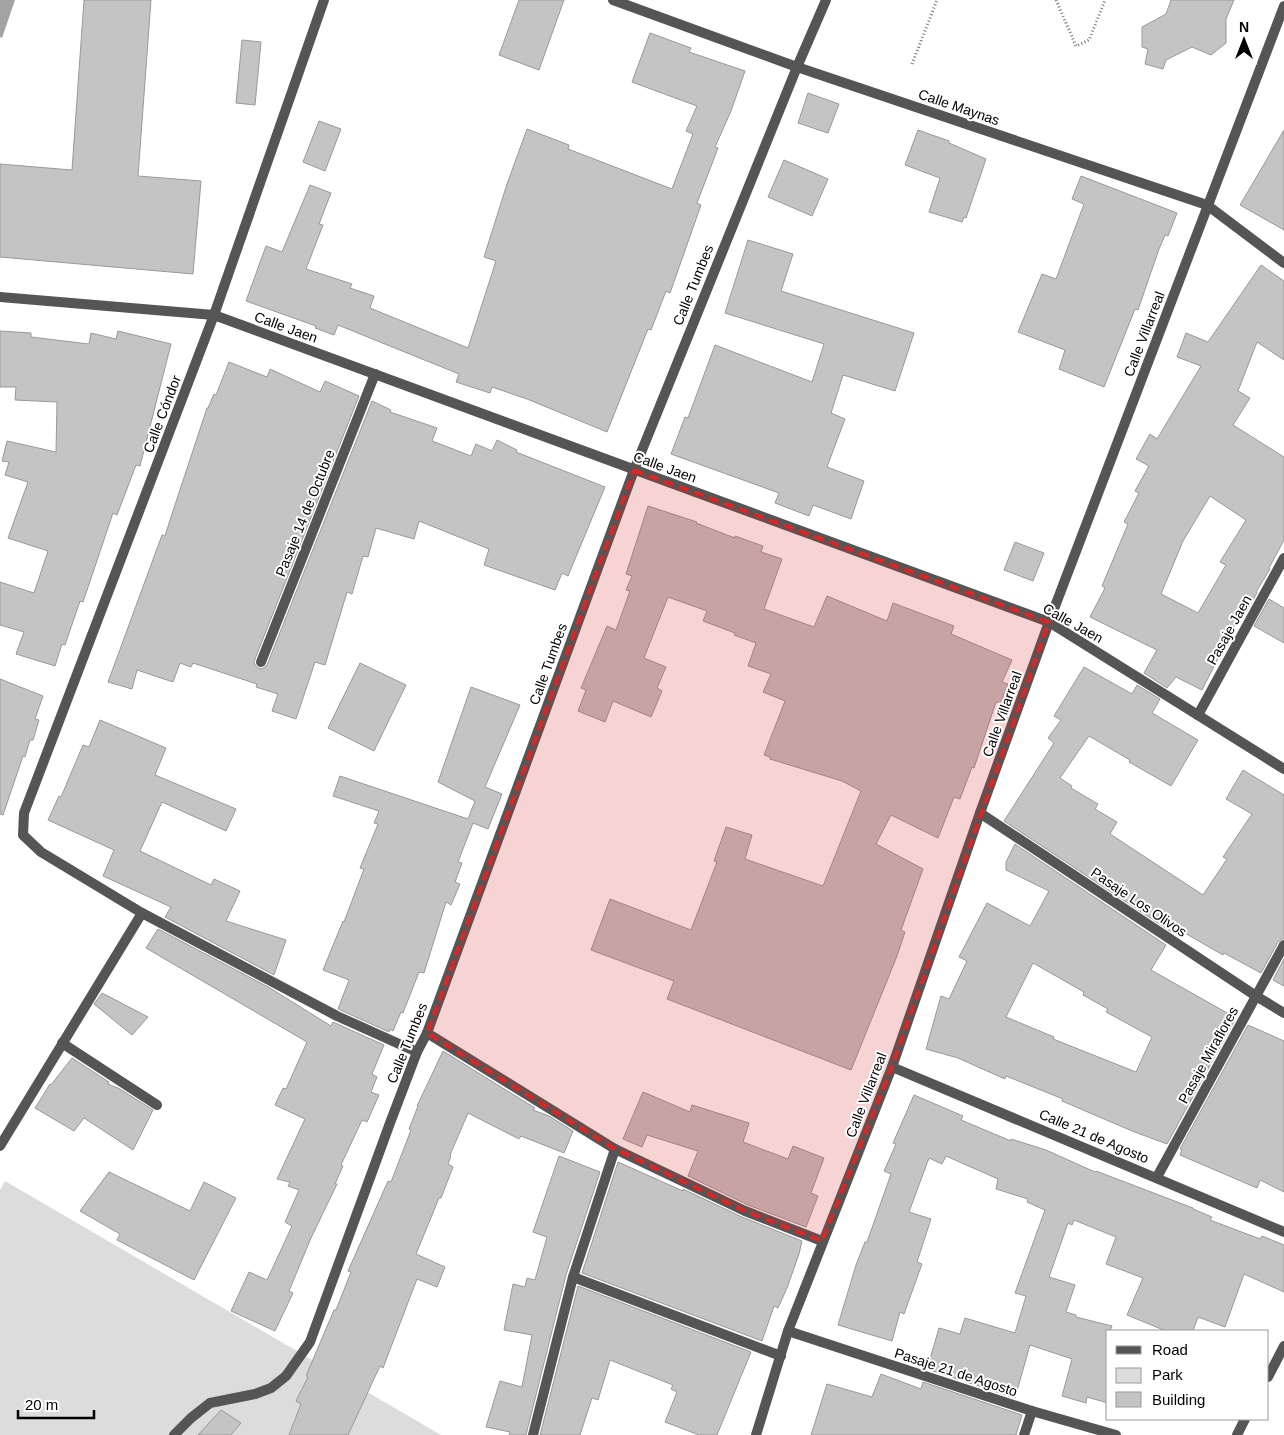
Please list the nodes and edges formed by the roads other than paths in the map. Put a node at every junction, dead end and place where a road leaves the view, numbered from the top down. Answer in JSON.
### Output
{"nodes":[{"id":1,"x":324,"y":0,"type":"edge"},
{"id":2,"x":613,"y":0,"type":"edge"},
{"id":3,"x":826,"y":0,"type":"edge"},
{"id":4,"x":1284,"y":6,"type":"edge"},
{"id":5,"x":797,"y":67,"type":"junction"},
{"id":6,"x":1207,"y":205,"type":"junction"},
{"id":7,"x":1284,"y":263,"type":"edge"},
{"id":8,"x":0,"y":297,"type":"edge"},
{"id":9,"x":214,"y":315,"type":"junction"},
{"id":10,"x":375,"y":374,"type":"junction"},
{"id":11,"x":634,"y":470,"type":"junction"},
{"id":12,"x":1284,"y":558,"type":"edge"},
{"id":13,"x":1280,"y":576,"type":"edge"},
{"id":14,"x":1049,"y":622,"type":"junction"},
{"id":15,"x":261,"y":662,"type":"dead end"},
{"id":16,"x":1198,"y":715,"type":"junction"},
{"id":17,"x":1284,"y":769,"type":"edge"},
{"id":18,"x":980,"y":813,"type":"junction"},
{"id":19,"x":142,"y":913,"type":"junction"},
{"id":20,"x":1284,"y":945,"type":"edge"},
{"id":21,"x":1256,"y":996,"type":"junction"},
{"id":22,"x":1284,"y":1013,"type":"edge"},
{"id":23,"x":427,"y":1032,"type":"junction"},
{"id":24,"x":62,"y":1043,"type":"junction"},
{"id":25,"x":417,"y":1052,"type":"junction"},
{"id":26,"x":892,"y":1068,"type":"junction"},
{"id":27,"x":157,"y":1104,"type":"dead end"},
{"id":28,"x":0,"y":1146,"type":"edge"},
{"id":29,"x":615,"y":1149,"type":"junction"},
{"id":30,"x":1157,"y":1177,"type":"junction"},
{"id":31,"x":1284,"y":1232,"type":"edge"},
{"id":32,"x":822,"y":1241,"type":"junction"},
{"id":33,"x":573,"y":1277,"type":"junction"},
{"id":34,"x":788,"y":1331,"type":"junction"},
{"id":35,"x":1284,"y":1346,"type":"edge"},
{"id":36,"x":781,"y":1356,"type":"junction"},
{"id":37,"x":1269,"y":1375,"type":"edge"},
{"id":38,"x":1032,"y":1411,"type":"junction"},
{"id":39,"x":1244,"y":1420,"type":"edge"},
{"id":40,"x":174,"y":1435,"type":"edge"},
{"id":41,"x":534,"y":1435,"type":"edge"},
{"id":42,"x":756,"y":1435,"type":"edge"},
{"id":43,"x":1024,"y":1435,"type":"edge"},
{"id":44,"x":1116,"y":1435,"type":"edge"},
{"id":45,"x":1237,"y":1435,"type":"edge"}],
"edges":[{"from":1,"to":9,"type":"street","name":"Calle Cóndor"},
{"from":2,"to":5,"type":"street","name":"Calle Maynas"},
{"from":3,"to":5,"type":"street","name":"Calle Tumbes"},
{"from":4,"to":6,"type":"street","name":"Calle Villarreal"},
{"from":5,"to":6,"type":"street","name":"Calle Maynas"},
{"from":5,"to":11,"type":"street","name":"Calle Tumbes"},
{"from":6,"to":7,"type":"street","name":"Calle Maynas"},
{"from":6,"to":14,"type":"street","name":"Calle Villarreal"},
{"from":8,"to":9,"type":"street","name":"Calle Jaen"},
{"from":9,"to":10,"type":"street","name":"Calle Jaen"},
{"from":9,"to":19,"type":"street","name":"Calle Cóndor"},
{"from":10,"to":11,"type":"street","name":"Calle Jaen"},
{"from":10,"to":15,"type":"street","name":"Pasaje 14 de Octubre"},
{"from":11,"to":14,"type":"street","name":"Calle Jaen"},
{"from":11,"to":23,"type":"street","name":"Calle Tumbes"},
{"from":12,"to":13,"type":"street","name":"Pasaje Jaen"},
{"from":13,"to":16,"type":"street","name":"Pasaje Jaen"},
{"from":14,"to":16,"type":"street","name":"Calle Jaen"},
{"from":14,"to":18,"type":"street","name":"Calle Villarreal"},
{"from":16,"to":17,"type":"street","name":"Calle Jaen"},
{"from":18,"to":21,"type":"street","name":"Pasaje Los Olivos"},
{"from":18,"to":26,"type":"street","name":"Calle Villarreal"},
{"from":19,"to":24,"type":"street"},
{"from":19,"to":25,"type":"street"},
{"from":20,"to":21,"type":"street","name":"Pasaje Miraflores"},
{"from":21,"to":22,"type":"street","name":"Pasaje Los Olivos"},
{"from":21,"to":30,"type":"street","name":"Pasaje Miraflores"},
{"from":23,"to":25,"type":"street","name":"Calle Tumbes"},
{"from":23,"to":29,"type":"street"},
{"from":24,"to":27,"type":"street"},
{"from":24,"to":28,"type":"street"},
{"from":25,"to":40,"type":"street","name":"Calle Tumbes"},
{"from":26,"to":30,"type":"street","name":"Calle 21 de Agosto"},
{"from":26,"to":32,"type":"street","name":"Calle Villarreal"},
{"from":29,"to":32,"type":"street"},
{"from":29,"to":33,"type":"street"},
{"from":30,"to":31,"type":"street","name":"Calle 21 de Agosto"},
{"from":32,"to":34,"type":"street","name":"Calle Villarreal"},
{"from":33,"to":36,"type":"street"},
{"from":33,"to":41,"type":"street"},
{"from":34,"to":36,"type":"street","name":"Calle Villarreal"},
{"from":34,"to":38,"type":"street","name":"Pasaje 21 de Agosto"},
{"from":35,"to":37,"type":"street"},
{"from":36,"to":42,"type":"street","name":"Calle Villarreal"},
{"from":38,"to":43,"type":"street"},
{"from":38,"to":44,"type":"street","name":"Pasaje 21 de Agosto"},
{"from":39,"to":45,"type":"street"}]}
